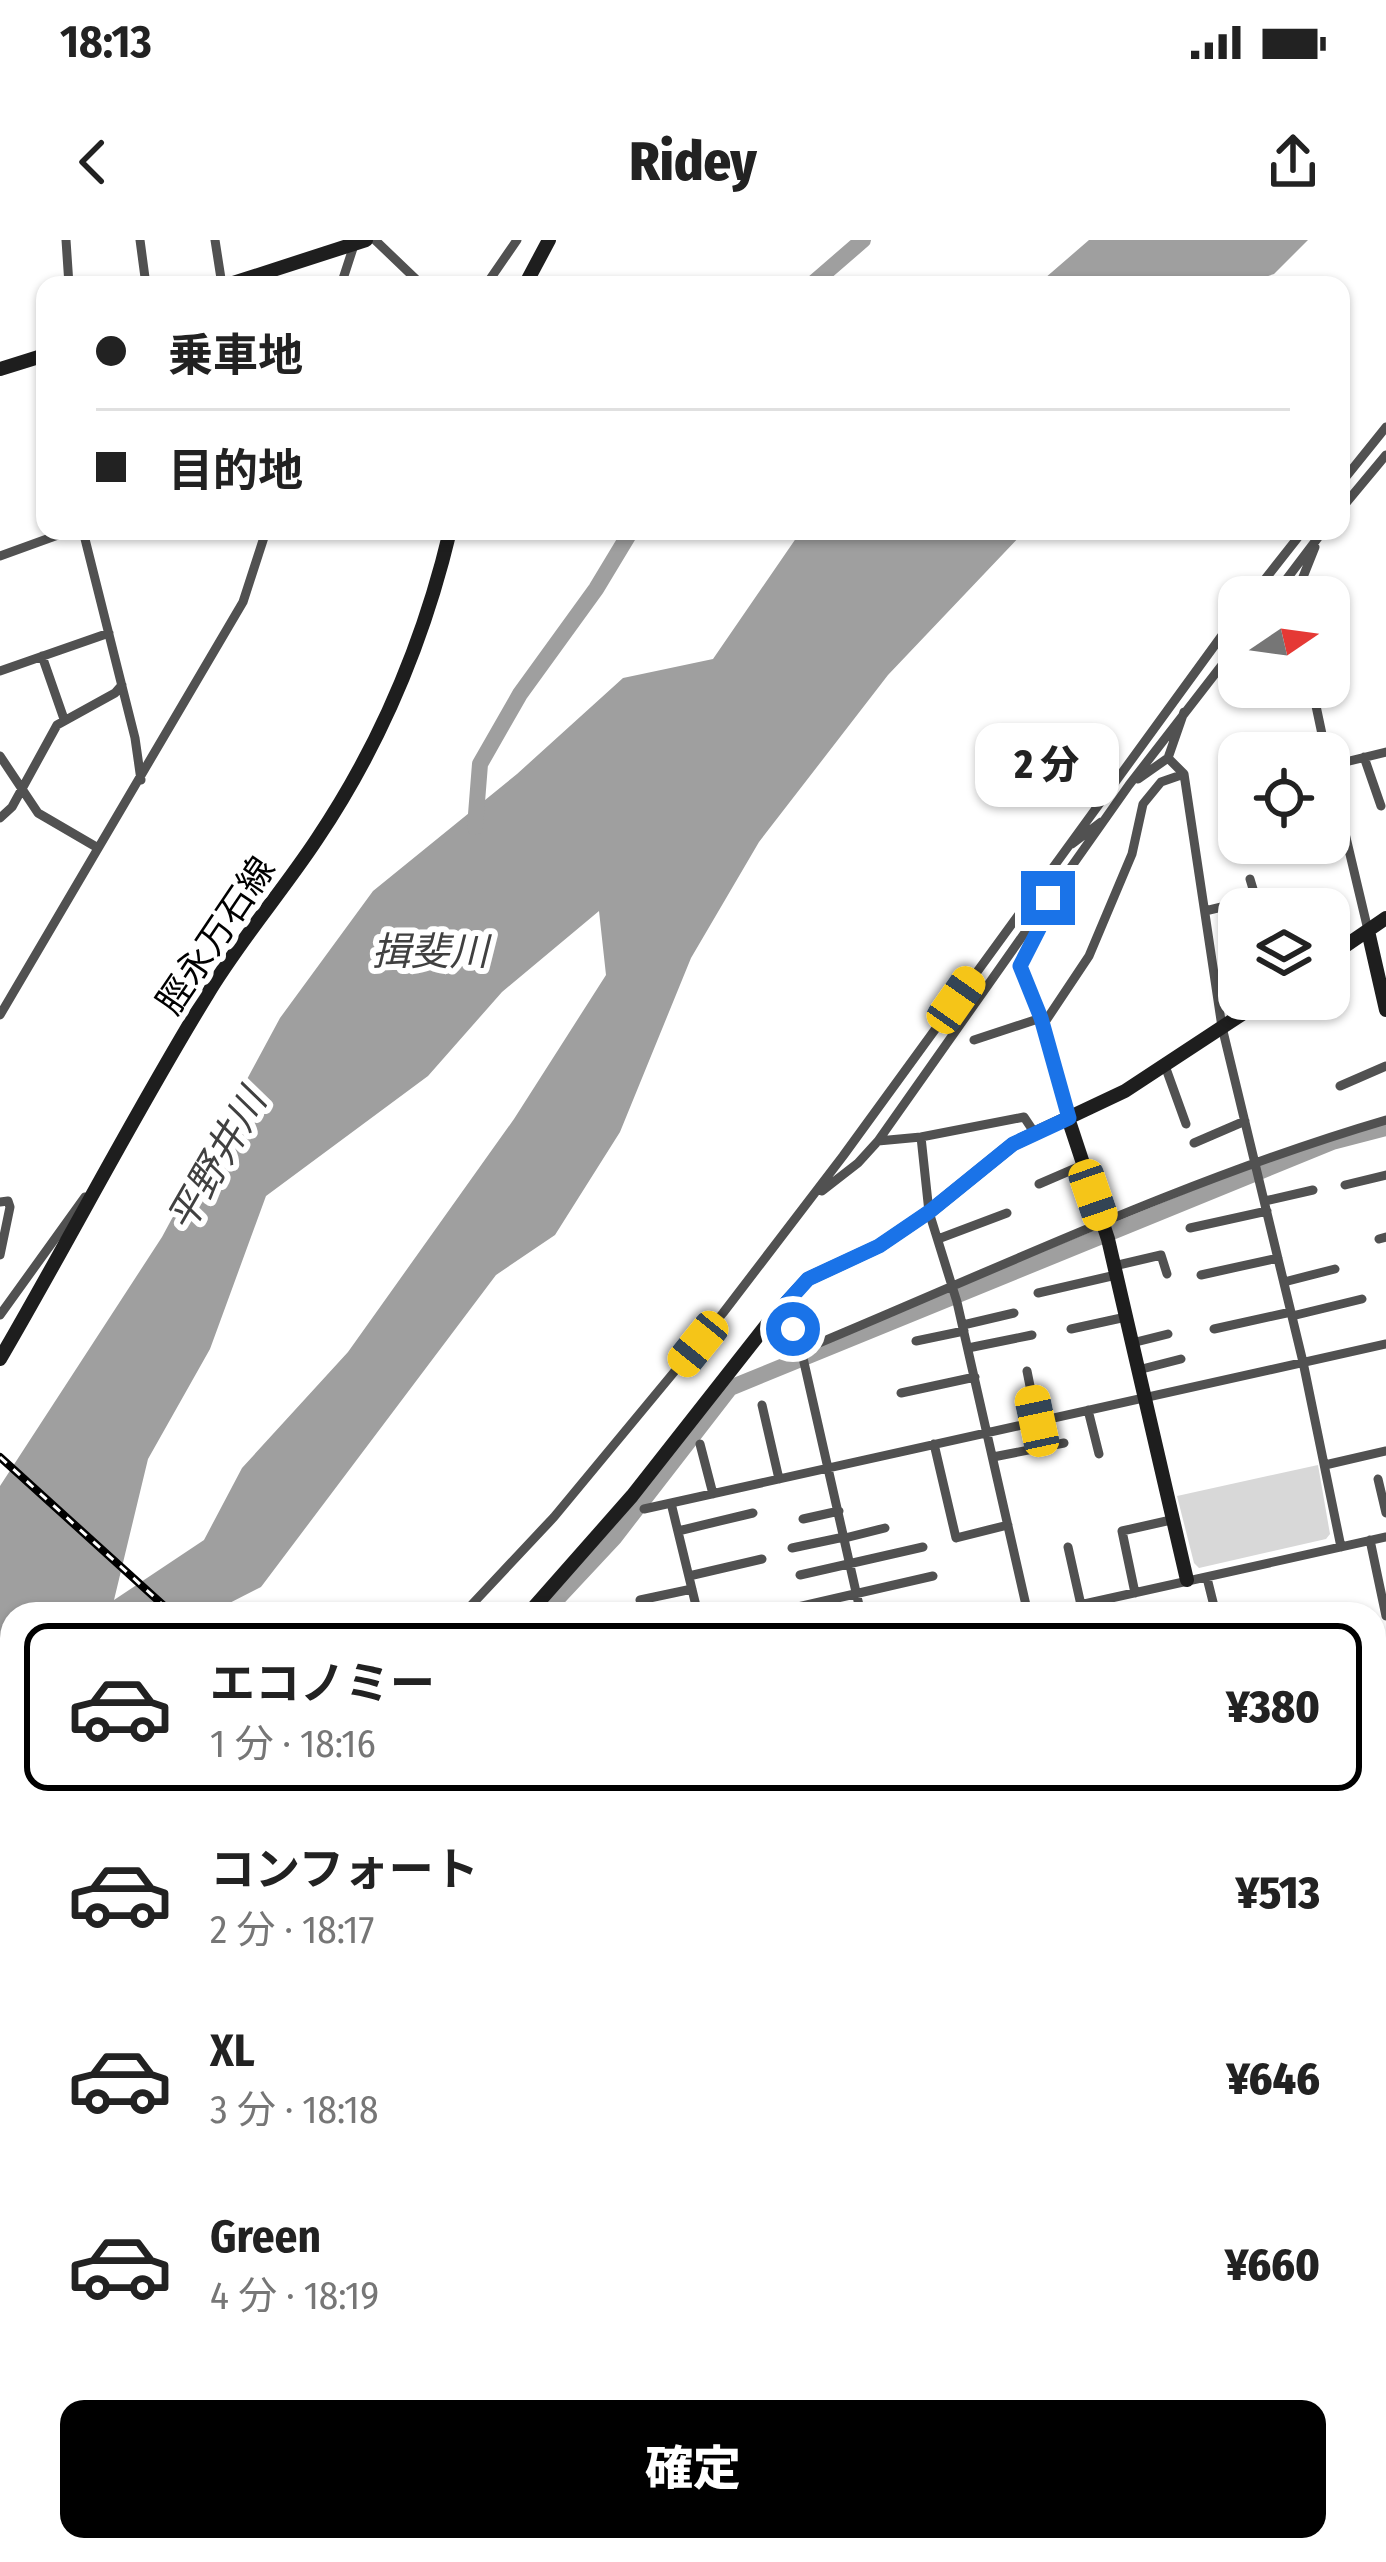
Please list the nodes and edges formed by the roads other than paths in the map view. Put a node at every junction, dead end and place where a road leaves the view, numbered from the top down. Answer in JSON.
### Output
{"nodes":[{"id":1,"x":66,"y":240,"type":"edge"},
{"id":2,"x":140,"y":240,"type":"edge"},
{"id":3,"x":215,"y":240,"type":"edge"},
{"id":4,"x":517,"y":240,"type":"edge"},
{"id":5,"x":549,"y":240,"type":"edge"},
{"id":6,"x":362,"y":241,"type":"edge"},
{"id":7,"x":68,"y":276,"type":"edge"},
{"id":8,"x":145,"y":276,"type":"edge"},
{"id":9,"x":222,"y":276,"type":"edge"},
{"id":10,"x":252,"y":276,"type":"edge"},
{"id":11,"x":345,"y":276,"type":"edge"},
{"id":12,"x":410,"y":276,"type":"edge"},
{"id":13,"x":492,"y":276,"type":"edge"},
{"id":14,"x":530,"y":276,"type":"edge"},
{"id":15,"x":36,"y":358,"type":"edge"},
{"id":16,"x":0,"y":369,"type":"edge"},
{"id":17,"x":1386,"y":427,"type":"edge"},
{"id":18,"x":1386,"y":455,"type":"edge"},
{"id":19,"x":1350,"y":472,"type":"edge"},
{"id":20,"x":1350,"y":498,"type":"edge"},
{"id":21,"x":44,"y":540,"type":"edge"},
{"id":22,"x":85,"y":540,"type":"edge"},
{"id":23,"x":263,"y":540,"type":"edge"},
{"id":24,"x":448,"y":540,"type":"edge"},
{"id":25,"x":1296,"y":540,"type":"edge"},
{"id":26,"x":1316,"y":540,"type":"edge"},
{"id":27,"x":1318,"y":540,"type":"edge"},
{"id":28,"x":0,"y":556,"type":"edge"},
{"id":29,"x":1268,"y":576,"type":"edge"},
{"id":30,"x":1289,"y":576,"type":"edge"},
{"id":31,"x":1302,"y":576,"type":"edge"},
{"id":32,"x":109,"y":633,"type":"junction"},
{"id":33,"x":1218,"y":640,"type":"edge"},
{"id":34,"x":42,"y":656,"type":"junction"},
{"id":35,"x":1218,"y":669,"type":"edge"},
{"id":36,"x":0,"y":671,"type":"edge"},
{"id":37,"x":122,"y":685,"type":"junction"},
{"id":38,"x":1184,"y":712,"type":"junction"},
{"id":39,"x":64,"y":719,"type":"junction"},
{"id":40,"x":1386,"y":752,"type":"edge"},
{"id":41,"x":0,"y":756,"type":"edge"},
{"id":42,"x":1168,"y":758,"type":"junction"},
{"id":43,"x":1364,"y":758,"type":"junction"},
{"id":44,"x":1350,"y":761,"type":"edge"},
{"id":45,"x":1184,"y":773,"type":"junction"},
{"id":46,"x":141,"y":780,"type":"junction"},
{"id":47,"x":1129,"y":785,"type":"junction"},
{"id":48,"x":22,"y":789,"type":"junction"},
{"id":49,"x":1381,"y":806,"type":"dead end"},
{"id":50,"x":1110,"y":815,"type":"junction"},
{"id":51,"x":0,"y":818,"type":"edge"},
{"id":52,"x":98,"y":848,"type":"junction"},
{"id":53,"x":1062,"y":851,"type":"junction"},
{"id":54,"x":1350,"y":855,"type":"edge"},
{"id":55,"x":1250,"y":879,"type":"dead end"},
{"id":56,"x":1253,"y":888,"type":"edge"},
{"id":57,"x":1048,"y":898,"type":"junction"},
{"id":58,"x":1218,"y":909,"type":"edge"},
{"id":59,"x":1205,"y":911,"type":"junction"},
{"id":60,"x":1386,"y":918,"type":"edge"},
{"id":61,"x":1368,"y":931,"type":"junction"},
{"id":62,"x":1350,"y":943,"type":"edge"},
{"id":63,"x":1386,"y":1010,"type":"edge"},
{"id":64,"x":0,"y":1015,"type":"edge"},
{"id":65,"x":1234,"y":1020,"type":"edge"},
{"id":66,"x":1042,"y":1021,"type":"junction"},
{"id":67,"x":1222,"y":1028,"type":"junction"},
{"id":68,"x":974,"y":1040,"type":"dead end"},
{"id":69,"x":1164,"y":1063,"type":"junction"},
{"id":70,"x":1386,"y":1066,"type":"edge"},
{"id":71,"x":1340,"y":1086,"type":"dead end"},
{"id":72,"x":1069,"y":1118,"type":"junction"},
{"id":73,"x":1386,"y":1120,"type":"edge"},
{"id":74,"x":1245,"y":1121,"type":"junction"},
{"id":75,"x":1186,"y":1124,"type":"dead end"},
{"id":76,"x":1034,"y":1132,"type":"junction"},
{"id":77,"x":921,"y":1137,"type":"junction"},
{"id":78,"x":878,"y":1142,"type":"junction"},
{"id":79,"x":1194,"y":1143,"type":"dead end"},
{"id":80,"x":114,"y":1160,"type":"junction"},
{"id":81,"x":1083,"y":1165,"type":"junction"},
{"id":82,"x":1256,"y":1165,"type":"junction"},
{"id":83,"x":1386,"y":1175,"type":"edge"},
{"id":84,"x":1039,"y":1184,"type":"dead end"},
{"id":85,"x":1345,"y":1185,"type":"dead end"},
{"id":86,"x":1313,"y":1190,"type":"dead end"},
{"id":87,"x":809,"y":1201,"type":"junction"},
{"id":88,"x":0,"y":1202,"type":"edge"},
{"id":89,"x":1266,"y":1206,"type":"junction"},
{"id":90,"x":929,"y":1212,"type":"junction"},
{"id":91,"x":1007,"y":1213,"type":"dead end"},
{"id":92,"x":1190,"y":1228,"type":"dead end"},
{"id":93,"x":1106,"y":1232,"type":"junction"},
{"id":94,"x":938,"y":1239,"type":"junction"},
{"id":95,"x":0,"y":1255,"type":"edge"},
{"id":96,"x":1278,"y":1258,"type":"junction"},
{"id":97,"x":1335,"y":1269,"type":"dead end"},
{"id":98,"x":1115,"y":1270,"type":"junction"},
{"id":99,"x":1167,"y":1274,"type":"dead end"},
{"id":100,"x":1202,"y":1276,"type":"dead end"},
{"id":101,"x":1284,"y":1282,"type":"junction"},
{"id":102,"x":952,"y":1288,"type":"junction"},
{"id":103,"x":1038,"y":1293,"type":"dead end"},
{"id":104,"x":1362,"y":1299,"type":"dead end"},
{"id":105,"x":781,"y":1309,"type":"junction"},
{"id":106,"x":1014,"y":1313,"type":"dead end"},
{"id":107,"x":1291,"y":1314,"type":"junction"},
{"id":108,"x":0,"y":1315,"type":"edge"},
{"id":109,"x":1126,"y":1317,"type":"junction"},
{"id":110,"x":963,"y":1328,"type":"junction"},
{"id":111,"x":1071,"y":1329,"type":"dead end"},
{"id":112,"x":1214,"y":1329,"type":"dead end"},
{"id":113,"x":1032,"y":1334,"type":"dead end"},
{"id":114,"x":1168,"y":1334,"type":"dead end"},
{"id":115,"x":916,"y":1341,"type":"dead end"},
{"id":116,"x":1132,"y":1343,"type":"junction"},
{"id":117,"x":1386,"y":1344,"type":"edge"},
{"id":118,"x":968,"y":1348,"type":"junction"},
{"id":119,"x":800,"y":1351,"type":"junction"},
{"id":120,"x":0,"y":1359,"type":"edge"},
{"id":121,"x":1181,"y":1359,"type":"dead end"},
{"id":122,"x":1303,"y":1362,"type":"junction"},
{"id":123,"x":1027,"y":1370,"type":"dead end"},
{"id":124,"x":1138,"y":1370,"type":"junction"},
{"id":125,"x":975,"y":1376,"type":"junction"},
{"id":126,"x":901,"y":1393,"type":"dead end"},
{"id":127,"x":1144,"y":1398,"type":"junction"},
{"id":128,"x":762,"y":1406,"type":"dead end"},
{"id":129,"x":1088,"y":1410,"type":"junction"},
{"id":130,"x":1037,"y":1421,"type":"junction"},
{"id":131,"x":988,"y":1433,"type":"junction"},
{"id":132,"x":1064,"y":1443,"type":"dead end"},
{"id":133,"x":700,"y":1444,"type":"dead end"},
{"id":134,"x":934,"y":1444,"type":"junction"},
{"id":135,"x":1386,"y":1451,"type":"edge"},
{"id":136,"x":1099,"y":1454,"type":"dead end"},
{"id":137,"x":993,"y":1457,"type":"junction"},
{"id":138,"x":1325,"y":1465,"type":"junction"},
{"id":139,"x":829,"y":1467,"type":"junction"},
{"id":140,"x":778,"y":1479,"type":"junction"},
{"id":141,"x":1378,"y":1479,"type":"dead end"},
{"id":142,"x":712,"y":1494,"type":"junction"},
{"id":143,"x":671,"y":1503,"type":"junction"},
{"id":144,"x":644,"y":1509,"type":"dead end"},
{"id":145,"x":838,"y":1511,"type":"junction"},
{"id":146,"x":753,"y":1513,"type":"dead end"},
{"id":147,"x":1386,"y":1513,"type":"edge"},
{"id":148,"x":803,"y":1519,"type":"dead end"},
{"id":149,"x":1172,"y":1520,"type":"junction"},
{"id":150,"x":1008,"y":1525,"type":"junction"},
{"id":151,"x":885,"y":1528,"type":"dead end"},
{"id":152,"x":678,"y":1531,"type":"junction"},
{"id":153,"x":1386,"y":1537,"type":"edge"},
{"id":154,"x":845,"y":1538,"type":"junction"},
{"id":155,"x":1370,"y":1540,"type":"junction"},
{"id":156,"x":923,"y":1547,"type":"dead end"},
{"id":157,"x":1068,"y":1547,"type":"dead end"},
{"id":158,"x":1341,"y":1547,"type":"junction"},
{"id":159,"x":792,"y":1548,"type":"dead end"},
{"id":160,"x":762,"y":1559,"type":"dead end"},
{"id":161,"x":850,"y":1564,"type":"junction"},
{"id":162,"x":800,"y":1575,"type":"dead end"},
{"id":163,"x":689,"y":1576,"type":"junction"},
{"id":164,"x":933,"y":1576,"type":"dead end"},
{"id":165,"x":1207,"y":1578,"type":"junction"},
{"id":166,"x":1187,"y":1580,"type":"junction"},
{"id":167,"x":692,"y":1589,"type":"junction"},
{"id":168,"x":857,"y":1593,"type":"junction"},
{"id":169,"x":1135,"y":1593,"type":"junction"},
{"id":170,"x":640,"y":1600,"type":"dead end"},
{"id":171,"x":474,"y":1602,"type":"edge"},
{"id":172,"x":539,"y":1602,"type":"edge"},
{"id":173,"x":695,"y":1602,"type":"edge"},
{"id":174,"x":819,"y":1602,"type":"edge"},
{"id":175,"x":859,"y":1602,"type":"edge"},
{"id":176,"x":1025,"y":1602,"type":"edge"},
{"id":177,"x":1080,"y":1602,"type":"edge"},
{"id":178,"x":1094,"y":1602,"type":"edge"},
{"id":179,"x":1213,"y":1602,"type":"edge"},
{"id":180,"x":1384,"y":1602,"type":"edge"}],
"edges":[{"from":1,"to":7,"type":"street"},
{"from":2,"to":8,"type":"street"},
{"from":3,"to":9,"type":"street"},
{"from":4,"to":13,"type":"street"},
{"from":5,"to":14,"type":"street"},
{"from":6,"to":10,"type":"street"},
{"from":6,"to":11,"type":"street"},
{"from":6,"to":12,"type":"street"},
{"from":15,"to":16,"type":"street"},
{"from":17,"to":19,"type":"street"},
{"from":18,"to":20,"type":"street"},
{"from":21,"to":28,"type":"street"},
{"from":22,"to":32,"type":"street"},
{"from":23,"to":46,"type":"street"},
{"from":24,"to":80,"type":"street","name":"脛永万石線"},
{"from":25,"to":29,"type":"street"},
{"from":26,"to":30,"type":"street"},
{"from":27,"to":31,"type":"street"},
{"from":32,"to":34,"type":"street"},
{"from":32,"to":37,"type":"street"},
{"from":33,"to":53,"type":"street"},
{"from":34,"to":36,"type":"street"},
{"from":34,"to":39,"type":"street"},
{"from":35,"to":38,"type":"street"},
{"from":37,"to":39,"type":"street"},
{"from":37,"to":46,"type":"street"},
{"from":38,"to":42,"type":"street"},
{"from":38,"to":47,"type":"street"},
{"from":39,"to":48,"type":"street"},
{"from":40,"to":43,"type":"street"},
{"from":41,"to":48,"type":"street"},
{"from":42,"to":45,"type":"street"},
{"from":42,"to":47,"type":"street"},
{"from":43,"to":44,"type":"street"},
{"from":43,"to":49,"type":"street"},
{"from":45,"to":59,"type":"street"},
{"from":45,"to":66,"type":"street"},
{"from":46,"to":52,"type":"street"},
{"from":47,"to":50,"type":"street"},
{"from":48,"to":51,"type":"street"},
{"from":48,"to":52,"type":"street"},
{"from":50,"to":53,"type":"street"},
{"from":50,"to":57,"type":"street"},
{"from":52,"to":64,"type":"street"},
{"from":53,"to":87,"type":"street"},
{"from":54,"to":61,"type":"street"},
{"from":55,"to":56,"type":"street"},
{"from":57,"to":66,"type":"street"},
{"from":57,"to":78,"type":"street"},
{"from":58,"to":59,"type":"street"},
{"from":59,"to":67,"type":"street"},
{"from":60,"to":61,"type":"street"},
{"from":61,"to":62,"type":"street"},
{"from":61,"to":63,"type":"street"},
{"from":65,"to":67,"type":"street"},
{"from":66,"to":68,"type":"street"},
{"from":66,"to":72,"type":"street"},
{"from":67,"to":69,"type":"street"},
{"from":67,"to":74,"type":"street"},
{"from":69,"to":72,"type":"street"},
{"from":69,"to":75,"type":"street"},
{"from":70,"to":71,"type":"street"},
{"from":72,"to":76,"type":"street"},
{"from":72,"to":81,"type":"street"},
{"from":73,"to":82,"type":"street"},
{"from":74,"to":79,"type":"street"},
{"from":74,"to":82,"type":"street"},
{"from":76,"to":77,"type":"street"},
{"from":76,"to":90,"type":"street"},
{"from":77,"to":78,"type":"street"},
{"from":77,"to":90,"type":"street"},
{"from":78,"to":87,"type":"street"},
{"from":80,"to":108,"type":"street"},
{"from":80,"to":120,"type":"street","name":"脛永万石線"},
{"from":81,"to":84,"type":"street"},
{"from":81,"to":93,"type":"street"},
{"from":82,"to":89,"type":"street"},
{"from":82,"to":93,"type":"street"},
{"from":83,"to":85,"type":"street"},
{"from":86,"to":89,"type":"street"},
{"from":87,"to":171,"type":"street"},
{"from":88,"to":95,"type":"street"},
{"from":89,"to":92,"type":"street"},
{"from":89,"to":96,"type":"street"},
{"from":90,"to":94,"type":"street"},
{"from":90,"to":105,"type":"street"},
{"from":91,"to":94,"type":"street"},
{"from":93,"to":98,"type":"street"},
{"from":93,"to":102,"type":"street"},
{"from":94,"to":102,"type":"street"},
{"from":96,"to":100,"type":"street"},
{"from":96,"to":101,"type":"street"},
{"from":97,"to":101,"type":"street"},
{"from":98,"to":99,"type":"street"},
{"from":98,"to":103,"type":"street"},
{"from":98,"to":109,"type":"street"},
{"from":101,"to":107,"type":"street"},
{"from":102,"to":110,"type":"street"},
{"from":102,"to":119,"type":"street"},
{"from":104,"to":107,"type":"street"},
{"from":105,"to":119,"type":"street"},
{"from":105,"to":172,"type":"street"},
{"from":106,"to":110,"type":"street"},
{"from":107,"to":112,"type":"street"},
{"from":107,"to":122,"type":"street"},
{"from":109,"to":111,"type":"street"},
{"from":109,"to":116,"type":"street"},
{"from":110,"to":115,"type":"street"},
{"from":110,"to":118,"type":"street"},
{"from":113,"to":118,"type":"street"},
{"from":114,"to":116,"type":"street"},
{"from":116,"to":124,"type":"street"},
{"from":117,"to":122,"type":"street"},
{"from":118,"to":125,"type":"street"},
{"from":119,"to":139,"type":"street"},
{"from":121,"to":124,"type":"street"},
{"from":122,"to":127,"type":"street"},
{"from":122,"to":138,"type":"street"},
{"from":123,"to":130,"type":"street"},
{"from":124,"to":127,"type":"street"},
{"from":125,"to":126,"type":"street"},
{"from":125,"to":131,"type":"street"},
{"from":127,"to":129,"type":"street"},
{"from":127,"to":149,"type":"street"},
{"from":128,"to":140,"type":"street"},
{"from":129,"to":130,"type":"street"},
{"from":129,"to":136,"type":"street"},
{"from":130,"to":131,"type":"street"},
{"from":131,"to":134,"type":"street"},
{"from":131,"to":137,"type":"street"},
{"from":132,"to":137,"type":"street"},
{"from":133,"to":142,"type":"street"},
{"from":134,"to":139,"type":"street"},
{"from":134,"to":150,"type":"street"},
{"from":135,"to":138,"type":"street"},
{"from":137,"to":150,"type":"street"},
{"from":138,"to":158,"type":"street"},
{"from":139,"to":140,"type":"street"},
{"from":139,"to":145,"type":"street"},
{"from":140,"to":142,"type":"street"},
{"from":141,"to":147,"type":"street"},
{"from":142,"to":143,"type":"street"},
{"from":143,"to":144,"type":"street"},
{"from":143,"to":152,"type":"street"},
{"from":145,"to":148,"type":"street"},
{"from":145,"to":154,"type":"street"},
{"from":146,"to":152,"type":"street"},
{"from":149,"to":166,"type":"street"},
{"from":149,"to":169,"type":"street"},
{"from":150,"to":176,"type":"street"},
{"from":151,"to":154,"type":"street"},
{"from":152,"to":163,"type":"street"},
{"from":153,"to":155,"type":"street"},
{"from":154,"to":159,"type":"street"},
{"from":154,"to":161,"type":"street"},
{"from":155,"to":158,"type":"street"},
{"from":155,"to":180,"type":"street"},
{"from":156,"to":161,"type":"street"},
{"from":157,"to":177,"type":"street"},
{"from":158,"to":165,"type":"street"},
{"from":160,"to":163,"type":"street"},
{"from":161,"to":162,"type":"street"},
{"from":161,"to":168,"type":"street"},
{"from":163,"to":167,"type":"street"},
{"from":164,"to":168,"type":"street"},
{"from":165,"to":166,"type":"street"},
{"from":165,"to":179,"type":"street"},
{"from":166,"to":169,"type":"street"},
{"from":167,"to":170,"type":"street"},
{"from":167,"to":173,"type":"street"},
{"from":168,"to":174,"type":"street"},
{"from":168,"to":175,"type":"street"},
{"from":169,"to":178,"type":"street"}]}
